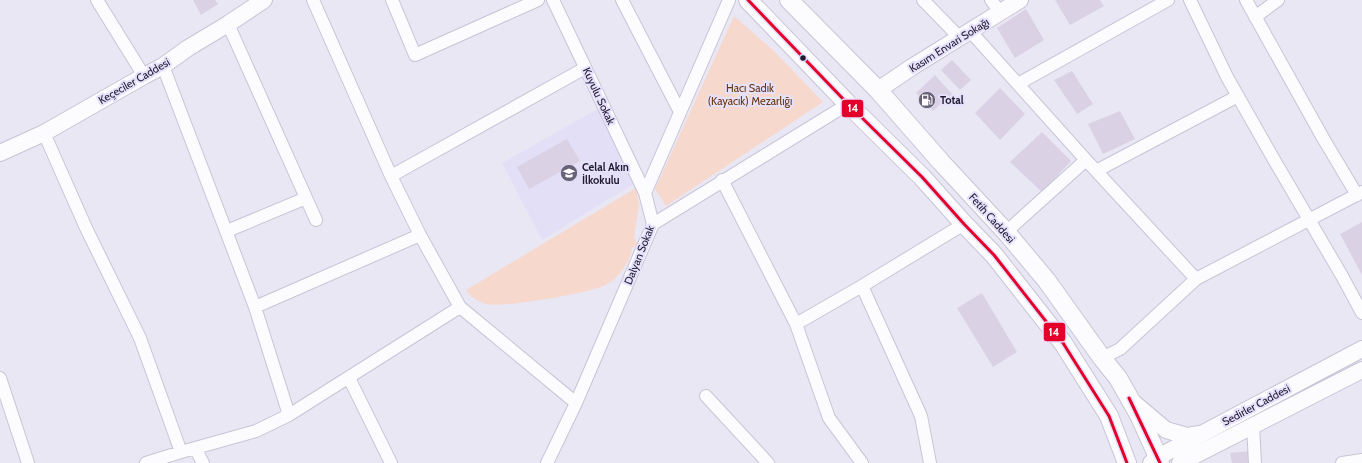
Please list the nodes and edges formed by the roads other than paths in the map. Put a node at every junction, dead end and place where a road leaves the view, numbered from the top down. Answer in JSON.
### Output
{"nodes":[{"id":1,"x":97,"y":0,"type":"edge"},
{"id":2,"x":264,"y":0,"type":"edge"},
{"id":3,"x":313,"y":0,"type":"edge"},
{"id":4,"x":392,"y":0,"type":"edge"},
{"id":5,"x":538,"y":0,"type":"edge"},
{"id":6,"x":553,"y":0,"type":"edge"},
{"id":7,"x":622,"y":0,"type":"edge"},
{"id":8,"x":729,"y":0,"type":"edge"},
{"id":9,"x":748,"y":0,"type":"edge"},
{"id":10,"x":789,"y":0,"type":"edge"},
{"id":11,"x":923,"y":0,"type":"edge"},
{"id":12,"x":1020,"y":0,"type":"edge"},
{"id":13,"x":1168,"y":0,"type":"edge"},
{"id":14,"x":1190,"y":0,"type":"edge"},
{"id":15,"x":1246,"y":0,"type":"edge"},
{"id":16,"x":1278,"y":0,"type":"edge"},
{"id":17,"x":996,"y":6,"type":"edge"},
{"id":18,"x":1255,"y":17,"type":"junction"},
{"id":19,"x":228,"y":24,"type":"junction"},
{"id":20,"x":966,"y":35,"type":"junction"},
{"id":21,"x":163,"y":66,"type":"junction"},
{"id":22,"x":585,"y":68,"type":"junction"},
{"id":23,"x":144,"y":76,"type":"junction"},
{"id":24,"x":1018,"y":84,"type":"junction"},
{"id":25,"x":878,"y":90,"type":"junction"},
{"id":26,"x":1238,"y":96,"type":"junction"},
{"id":27,"x":848,"y":104,"type":"junction"},
{"id":28,"x":680,"y":112,"type":"junction"},
{"id":29,"x":44,"y":133,"type":"junction"},
{"id":30,"x":0,"y":153,"type":"edge"},
{"id":31,"x":1086,"y":160,"type":"junction"},
{"id":32,"x":941,"y":162,"type":"junction"},
{"id":33,"x":1096,"y":171,"type":"junction"},
{"id":34,"x":391,"y":176,"type":"junction"},
{"id":35,"x":922,"y":177,"type":"junction"},
{"id":36,"x":722,"y":180,"type":"junction"},
{"id":37,"x":645,"y":193,"type":"junction"},
{"id":38,"x":1359,"y":194,"type":"edge"},
{"id":39,"x":306,"y":198,"type":"junction"},
{"id":40,"x":1309,"y":219,"type":"junction"},
{"id":41,"x":316,"y":220,"type":"dead end"},
{"id":42,"x":653,"y":224,"type":"junction"},
{"id":43,"x":964,"y":224,"type":"junction"},
{"id":44,"x":227,"y":231,"type":"junction"},
{"id":45,"x":1006,"y":232,"type":"junction"},
{"id":46,"x":420,"y":235,"type":"junction"},
{"id":47,"x":1196,"y":279,"type":"junction"},
{"id":48,"x":862,"y":286,"type":"junction"},
{"id":49,"x":255,"y":307,"type":"junction"},
{"id":50,"x":460,"y":307,"type":"junction"},
{"id":51,"x":1362,"y":313,"type":"edge"},
{"id":52,"x":796,"y":324,"type":"junction"},
{"id":53,"x":1362,"y":349,"type":"edge"},
{"id":54,"x":1102,"y":358,"type":"junction"},
{"id":55,"x":1362,"y":370,"type":"edge"},
{"id":56,"x":0,"y":378,"type":"edge"},
{"id":57,"x":349,"y":378,"type":"junction"},
{"id":58,"x":706,"y":396,"type":"dead end"},
{"id":59,"x":1130,"y":398,"type":"junction"},
{"id":60,"x":576,"y":404,"type":"junction"},
{"id":61,"x":289,"y":415,"type":"junction"},
{"id":62,"x":1253,"y":425,"type":"junction"},
{"id":63,"x":1202,"y":434,"type":"junction"},
{"id":64,"x":195,"y":448,"type":"junction"},
{"id":65,"x":181,"y":452,"type":"junction"},
{"id":66,"x":1193,"y":459,"type":"edge"},
{"id":67,"x":1362,"y":460,"type":"edge"},
{"id":68,"x":1156,"y":461,"type":"edge"},
{"id":69,"x":28,"y":463,"type":"edge"},
{"id":70,"x":146,"y":463,"type":"edge"},
{"id":71,"x":203,"y":463,"type":"edge"},
{"id":72,"x":392,"y":463,"type":"edge"},
{"id":73,"x":547,"y":463,"type":"edge"},
{"id":74,"x":768,"y":463,"type":"edge"},
{"id":75,"x":862,"y":463,"type":"edge"},
{"id":76,"x":930,"y":463,"type":"edge"},
{"id":77,"x":1127,"y":463,"type":"edge"},
{"id":78,"x":1180,"y":463,"type":"edge"},
{"id":79,"x":1255,"y":463,"type":"edge"},
{"id":80,"x":1345,"y":463,"type":"edge"}],
"edges":[{"from":1,"to":23,"type":"street"},
{"from":2,"to":19,"type":"main road","name":"Keçeciler Caddesi"},
{"from":3,"to":34,"type":"street"},
{"from":4,"to":5,"type":"street"},
{"from":6,"to":22,"type":"street","name":"Kuyulu Sokak"},
{"from":7,"to":28,"type":"street"},
{"from":8,"to":28,"type":"street"},
{"from":9,"to":27,"type":"main road"},
{"from":10,"to":25,"type":"main road","name":"Fetih Caddesi"},
{"from":11,"to":20,"type":"street"},
{"from":12,"to":17,"type":"main road","name":"Kasım Envari Sokağı"},
{"from":13,"to":24,"type":"street"},
{"from":14,"to":26,"type":"street"},
{"from":15,"to":18,"type":"street"},
{"from":16,"to":18,"type":"street"},
{"from":17,"to":20,"type":"main road","name":"Kasım Envari Sokağı"},
{"from":18,"to":38,"type":"street"},
{"from":19,"to":21,"type":"main road","name":"Keçeciler Caddesi"},
{"from":19,"to":39,"type":"street"},
{"from":20,"to":24,"type":"street"},
{"from":20,"to":25,"type":"main road","name":"Kasım Envari Sokağı"},
{"from":21,"to":23,"type":"main road","name":"Keçeciler Caddesi"},
{"from":21,"to":44,"type":"street"},
{"from":22,"to":34,"type":"street"},
{"from":22,"to":37,"type":"street","name":"Kuyulu Sokak"},
{"from":23,"to":29,"type":"main road","name":"Keçeciler Caddesi"},
{"from":24,"to":31,"type":"street"},
{"from":25,"to":32,"type":"main road","name":"Fetih Caddesi"},
{"from":26,"to":33,"type":"street"},
{"from":26,"to":40,"type":"street"},
{"from":27,"to":35,"type":"main road"},
{"from":27,"to":36,"type":"street"},
{"from":28,"to":37,"type":"street"},
{"from":29,"to":30,"type":"main road","name":"Keçeciler Caddesi"},
{"from":29,"to":65,"type":"street"},
{"from":31,"to":33,"type":"street"},
{"from":31,"to":45,"type":"street"},
{"from":32,"to":35,"type":"main road"},
{"from":32,"to":45,"type":"main road","name":"Fetih Caddesi"},
{"from":33,"to":47,"type":"street"},
{"from":34,"to":46,"type":"street"},
{"from":35,"to":43,"type":"main road"},
{"from":36,"to":42,"type":"street"},
{"from":36,"to":52,"type":"street"},
{"from":37,"to":42,"type":"street","name":"Dalyan Sokak"},
{"from":38,"to":40,"type":"street"},
{"from":39,"to":41,"type":"street"},
{"from":39,"to":44,"type":"street"},
{"from":40,"to":47,"type":"street"},
{"from":40,"to":51,"type":"street"},
{"from":42,"to":60,"type":"street","name":"Dalyan Sokak"},
{"from":43,"to":48,"type":"street"},
{"from":43,"to":77,"type":"main road"},
{"from":44,"to":49,"type":"street"},
{"from":45,"to":54,"type":"main road","name":"Fetih Caddesi"},
{"from":46,"to":49,"type":"street"},
{"from":46,"to":50,"type":"street"},
{"from":47,"to":54,"type":"street"},
{"from":48,"to":52,"type":"street"},
{"from":48,"to":76,"type":"street"},
{"from":49,"to":61,"type":"street"},
{"from":50,"to":57,"type":"street"},
{"from":50,"to":60,"type":"street"},
{"from":52,"to":75,"type":"street"},
{"from":53,"to":63,"type":"main road","name":"Sedirler Caddesi"},
{"from":54,"to":59,"type":"main road","name":"Fetih Caddesi"},
{"from":55,"to":62,"type":"main road","name":"Sedirler Caddesi"},
{"from":56,"to":69,"type":"street"},
{"from":57,"to":61,"type":"street"},
{"from":57,"to":72,"type":"street"},
{"from":58,"to":74,"type":"street"},
{"from":59,"to":63,"type":"main road"},
{"from":59,"to":68,"type":"main road","name":"Fetih Caddesi"},
{"from":60,"to":73,"type":"street","name":"Dalyan Sokak"},
{"from":61,"to":64,"type":"street"},
{"from":62,"to":66,"type":"main road","name":"Sedirler Caddesi"},
{"from":62,"to":79,"type":"street"},
{"from":63,"to":68,"type":"main road","name":"Sedirler Caddesi"},
{"from":64,"to":65,"type":"street"},
{"from":64,"to":71,"type":"street"},
{"from":65,"to":70,"type":"street"},
{"from":66,"to":78,"type":"main road","name":"Sedirler Caddesi"},
{"from":67,"to":80,"type":"street"}]}
